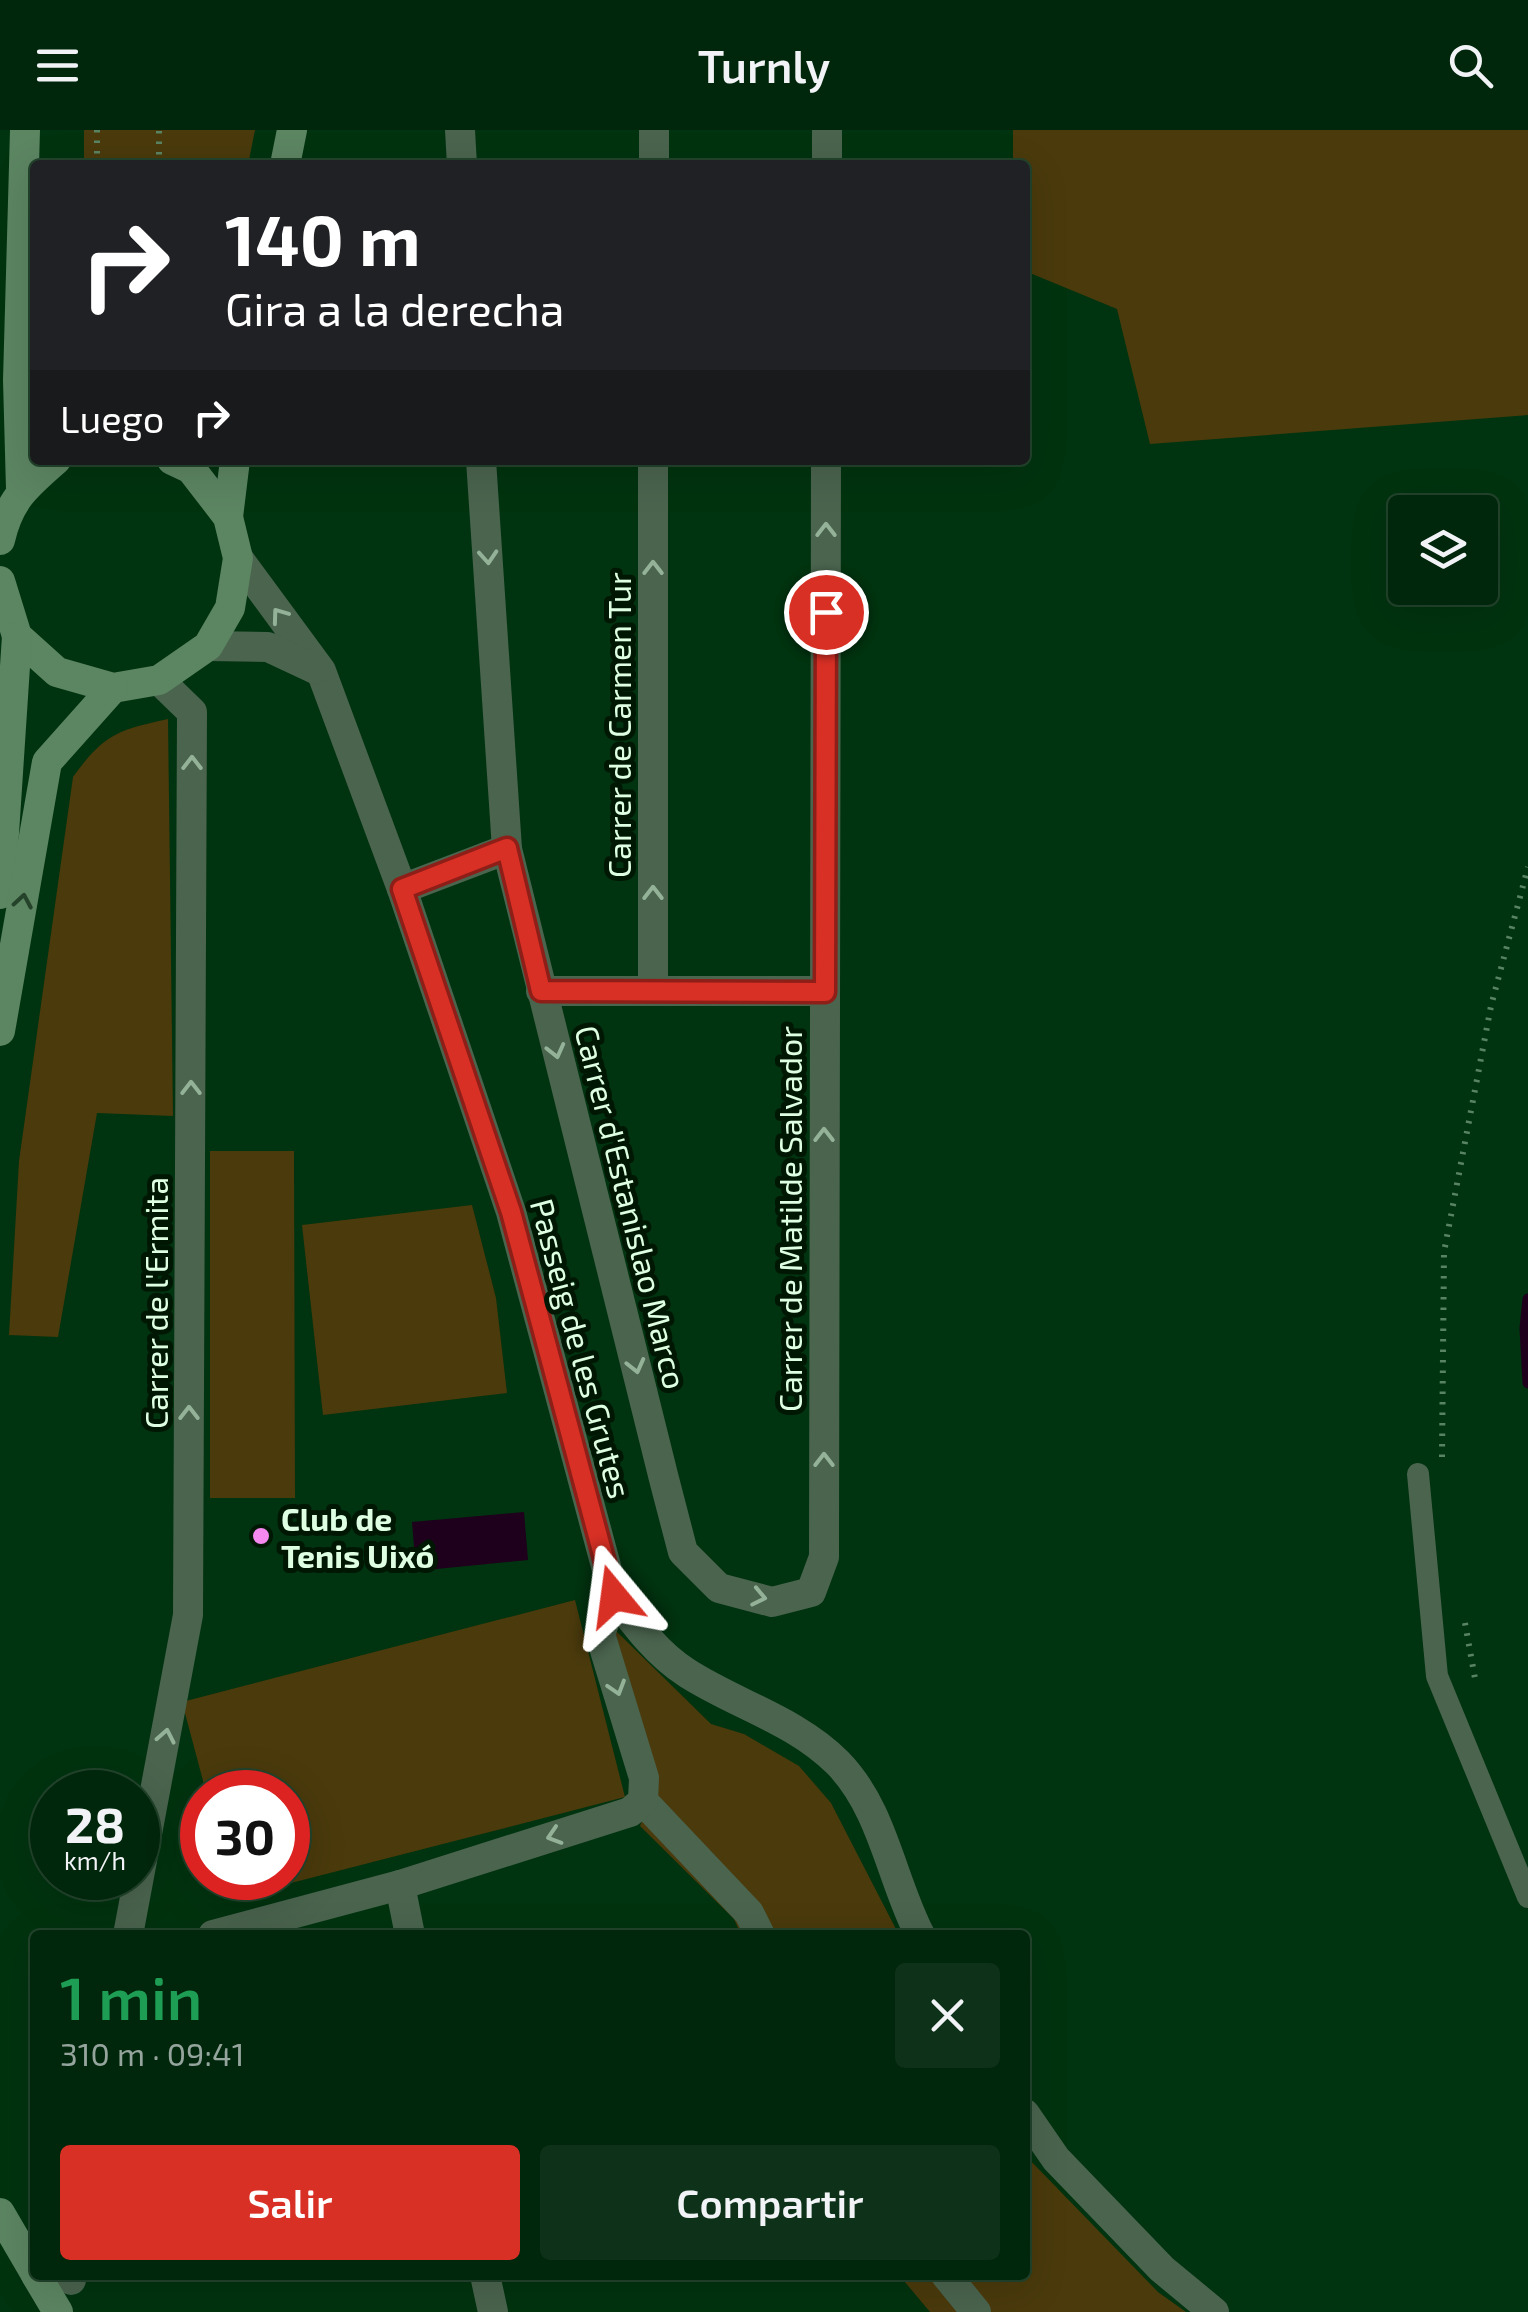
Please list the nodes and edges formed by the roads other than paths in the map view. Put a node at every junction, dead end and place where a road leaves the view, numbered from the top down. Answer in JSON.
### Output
{"nodes":[{"id":1,"x":26,"y":130,"type":"edge"},
{"id":2,"x":292,"y":130,"type":"edge"},
{"id":3,"x":460,"y":130,"type":"edge"},
{"id":4,"x":654,"y":130,"type":"edge"},
{"id":5,"x":827,"y":130,"type":"edge"},
{"id":6,"x":285,"y":160,"type":"edge"},
{"id":7,"x":462,"y":160,"type":"edge"},
{"id":8,"x":654,"y":160,"type":"edge"},
{"id":9,"x":827,"y":160,"type":"edge"},
{"id":10,"x":30,"y":164,"type":"edge"},
{"id":11,"x":50,"y":465,"type":"edge"},
{"id":12,"x":183,"y":465,"type":"edge"},
{"id":13,"x":234,"y":465,"type":"edge"},
{"id":14,"x":481,"y":465,"type":"edge"},
{"id":15,"x":654,"y":465,"type":"edge"},
{"id":16,"x":826,"y":465,"type":"edge"},
{"id":17,"x":22,"y":489,"type":"junction"},
{"id":18,"x":228,"y":516,"type":"junction"},
{"id":19,"x":2,"y":523,"type":"edge"},
{"id":20,"x":238,"y":558,"type":"junction"},
{"id":21,"x":0,"y":581,"type":"edge"},
{"id":22,"x":17,"y":636,"type":"junction"},
{"id":23,"x":208,"y":646,"type":"junction"},
{"id":24,"x":321,"y":671,"type":"junction"},
{"id":25,"x":159,"y":680,"type":"junction"},
{"id":26,"x":113,"y":688,"type":"junction"},
{"id":27,"x":507,"y":848,"type":"junction"},
{"id":28,"x":402,"y":889,"type":"junction"},
{"id":29,"x":0,"y":894,"type":"edge"},
{"id":30,"x":653,"y":990,"type":"junction"},
{"id":31,"x":541,"y":991,"type":"junction"},
{"id":32,"x":825,"y":992,"type":"junction"},
{"id":33,"x":0,"y":1032,"type":"edge"},
{"id":34,"x":1418,"y":1474,"type":"dead end"},
{"id":35,"x":824,"y":1557,"type":"joint"},
{"id":36,"x":614,"y":1596,"type":"junction"},
{"id":37,"x":644,"y":1801,"type":"junction"},
{"id":38,"x":400,"y":1885,"type":"junction"},
{"id":39,"x":1528,"y":1897,"type":"edge"},
{"id":40,"x":129,"y":1930,"type":"edge"},
{"id":41,"x":232,"y":1930,"type":"edge"},
{"id":42,"x":409,"y":1930,"type":"edge"},
{"id":43,"x":758,"y":1930,"type":"edge"},
{"id":44,"x":918,"y":1930,"type":"edge"},
{"id":45,"x":1030,"y":2121,"type":"edge"},
{"id":46,"x":0,"y":2212,"type":"edge"},
{"id":47,"x":30,"y":2264,"type":"edge"},
{"id":48,"x":39,"y":2280,"type":"edge"},
{"id":49,"x":485,"y":2280,"type":"edge"},
{"id":50,"x":950,"y":2280,"type":"edge"},
{"id":51,"x":58,"y":2312,"type":"edge"},
{"id":52,"x":493,"y":2312,"type":"edge"},
{"id":53,"x":976,"y":2312,"type":"edge"},
{"id":54,"x":1214,"y":2312,"type":"edge"}],
"edges":[{"from":1,"to":10,"type":"main road"},
{"from":1,"to":17,"type":"main road"},
{"from":2,"to":6,"type":"main road"},
{"from":3,"to":7,"type":"street"},
{"from":4,"to":8,"type":"street"},
{"from":5,"to":9,"type":"street"},
{"from":11,"to":17,"type":"main road"},
{"from":12,"to":18,"type":"main road"},
{"from":13,"to":18,"type":"main road"},
{"from":14,"to":27,"type":"street","name":"Carrer d'Estanislao Marco","one_way":true},
{"from":30,"to":15,"type":"street","name":"Carrer de Carmen Tur","one_way":true},
{"from":32,"to":16,"type":"street","name":"Carrer de Matilde Salvador","one_way":true},
{"from":17,"to":19,"type":"main road"},
{"from":18,"to":20,"type":"main road"},
{"from":20,"to":23,"type":"main road"},
{"from":24,"to":20,"type":"street","name":"Passeig de les Grutes","one_way":true},
{"from":21,"to":22,"type":"main road"},
{"from":22,"to":26,"type":"main road"},
{"from":22,"to":29,"type":"main road"},
{"from":23,"to":24,"type":"street"},
{"from":23,"to":25,"type":"main road"},
{"from":24,"to":28,"type":"street","name":"Passeig de les Grutes"},
{"from":25,"to":26,"type":"main road"},
{"from":40,"to":25,"type":"street","name":"Carrer de l'Ermita","one_way":true},
{"from":33,"to":26,"type":"main road","one_way":true},
{"from":27,"to":28,"type":"street"},
{"from":27,"to":31,"type":"street","name":"Carrer d'Estanislao Marco"},
{"from":28,"to":36,"type":"street","name":"Passeig de les Grutes"},
{"from":30,"to":31,"type":"street"},
{"from":30,"to":32,"type":"street"},
{"from":31,"to":35,"type":"street","name":"Carrer d'Estanislao Marco","one_way":true},
{"from":35,"to":32,"type":"street","name":"Carrer de Matilde Salvador","one_way":true},
{"from":34,"to":39,"type":"lane"},
{"from":36,"to":37,"type":"street","one_way":true},
{"from":36,"to":44,"type":"street","name":"Passeig de les Grutes"},
{"from":37,"to":38,"type":"street","one_way":true},
{"from":37,"to":43,"type":"street"},
{"from":38,"to":41,"type":"street"},
{"from":38,"to":42,"type":"street"},
{"from":45,"to":54,"type":"street"},
{"from":46,"to":47,"type":"main road"},
{"from":48,"to":51,"type":"main road"},
{"from":49,"to":52,"type":"street"},
{"from":50,"to":53,"type":"street"}]}
